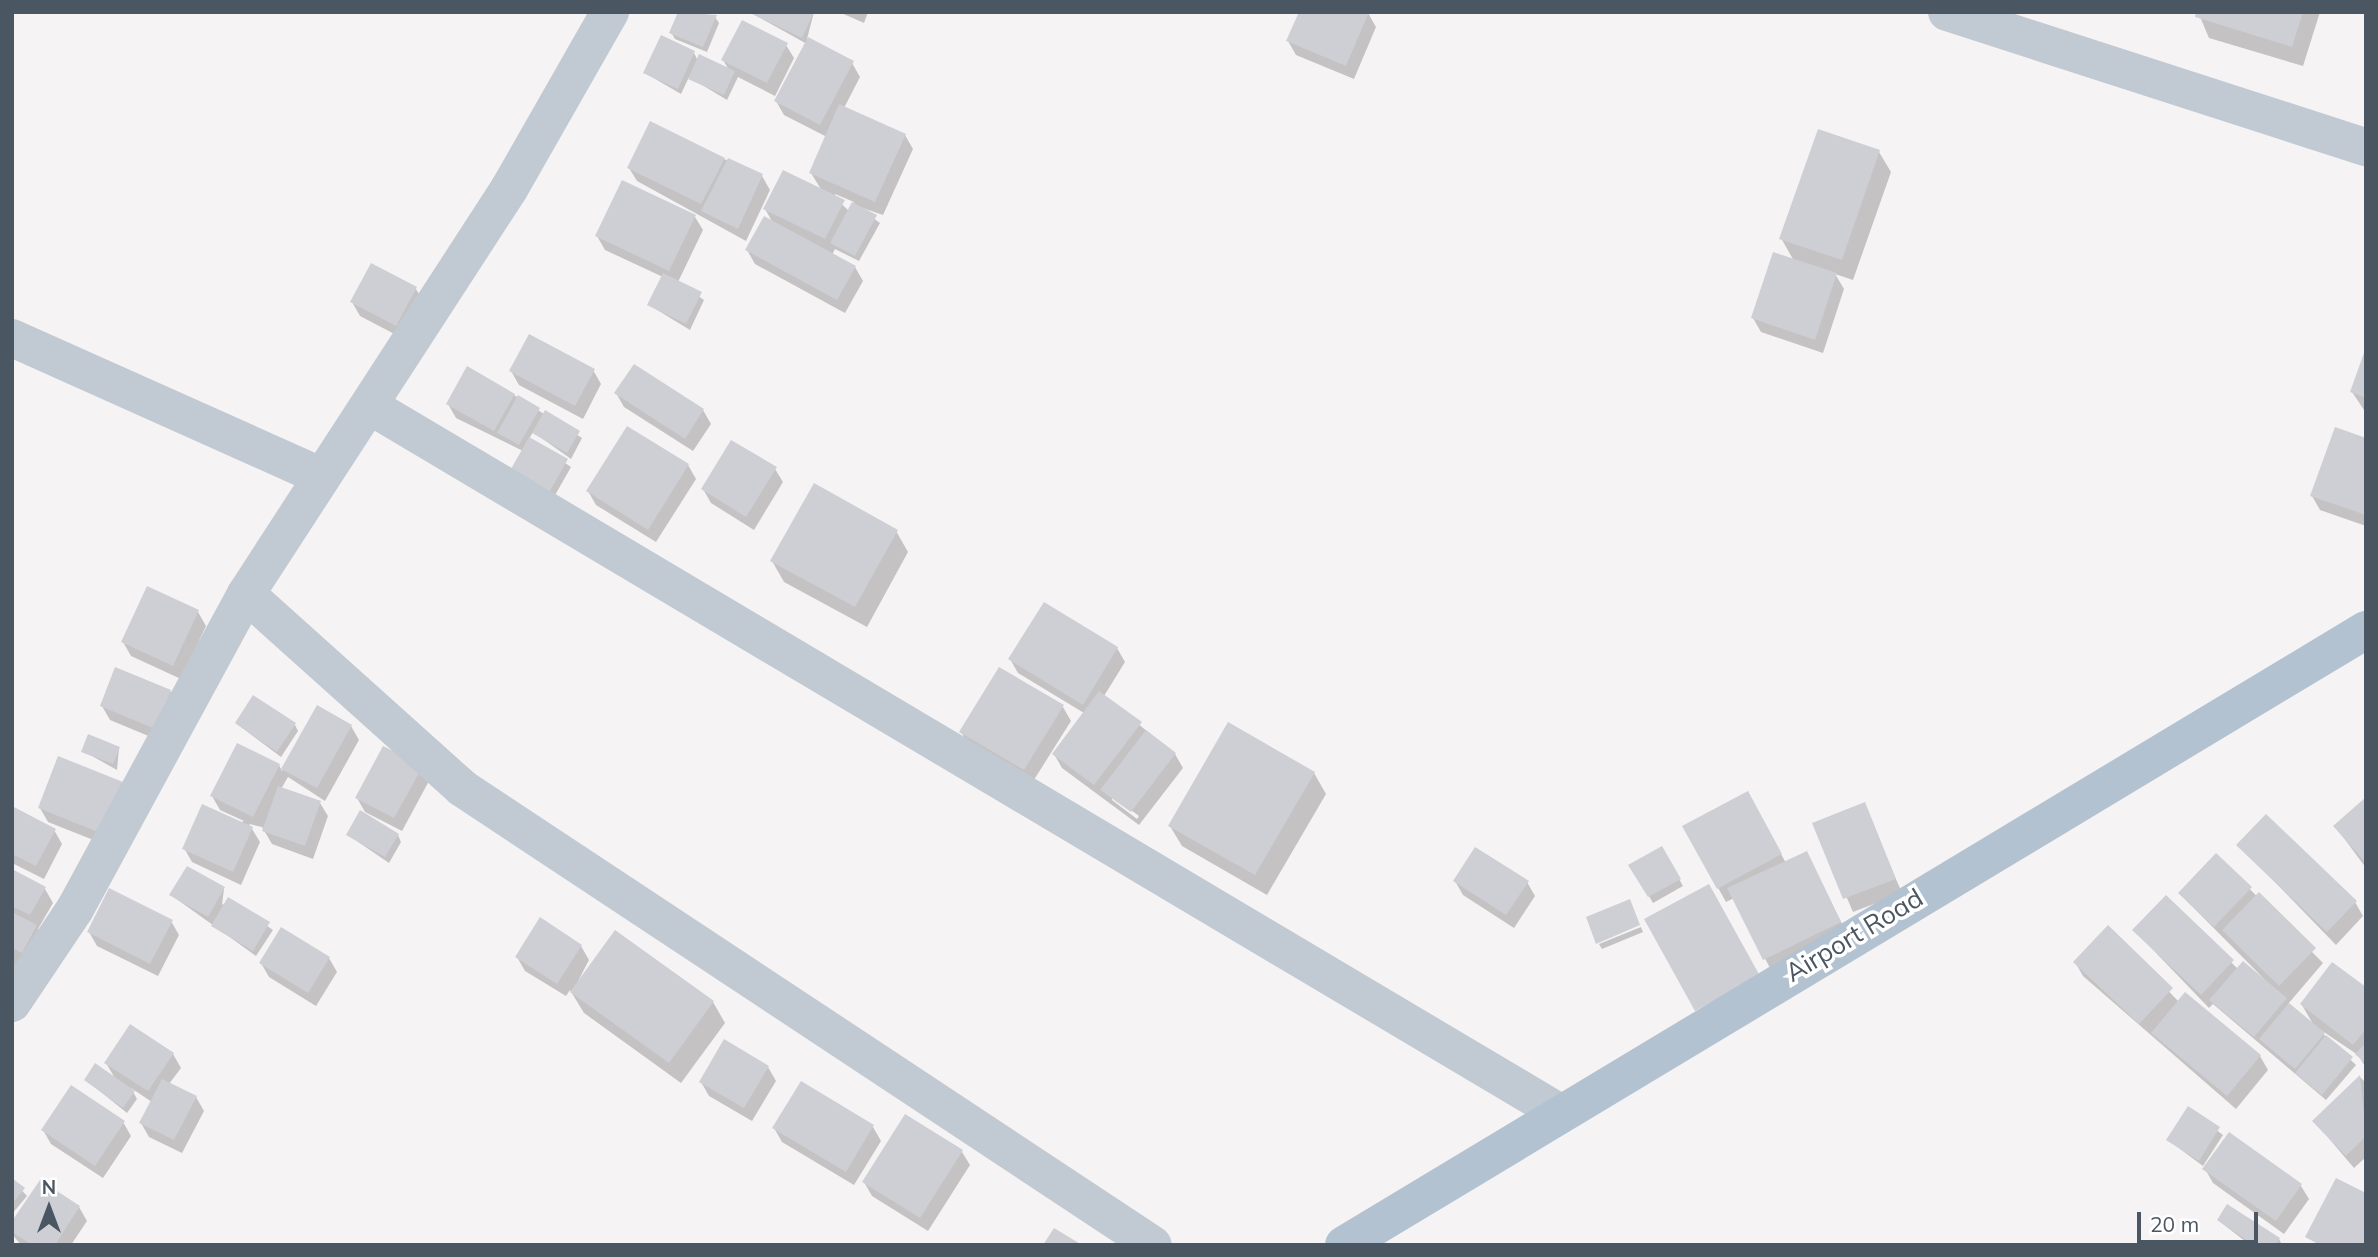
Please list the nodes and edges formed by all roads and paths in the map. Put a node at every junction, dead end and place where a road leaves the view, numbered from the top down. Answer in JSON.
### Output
{"nodes":[{"id":1,"x":610,"y":12,"type":"edge"},
{"id":2,"x":1947,"y":12,"type":"edge"},
{"id":3,"x":2366,"y":147,"type":"edge"},
{"id":4,"x":12,"y":338,"type":"edge"},
{"id":5,"x":370,"y":407,"type":"junction"},
{"id":6,"x":318,"y":475,"type":"junction"},
{"id":7,"x":246,"y":594,"type":"junction"},
{"id":8,"x":2366,"y":630,"type":"edge"},
{"id":9,"x":12,"y":1003,"type":"edge"},
{"id":10,"x":1557,"y":1111,"type":"junction"},
{"id":11,"x":1153,"y":1245,"type":"edge"},
{"id":12,"x":1344,"y":1245,"type":"edge"}],
"edges":[{"from":1,"to":5,"type":"street"},
{"from":2,"to":3,"type":"street"},
{"from":4,"to":6,"type":"street"},
{"from":5,"to":6,"type":"street"},
{"from":5,"to":10,"type":"street"},
{"from":6,"to":7,"type":"street"},
{"from":7,"to":9,"type":"street"},
{"from":7,"to":11,"type":"street"},
{"from":8,"to":10,"type":"main road","name":"Airport Road"},
{"from":10,"to":12,"type":"main road","name":"Airport Road"}]}
